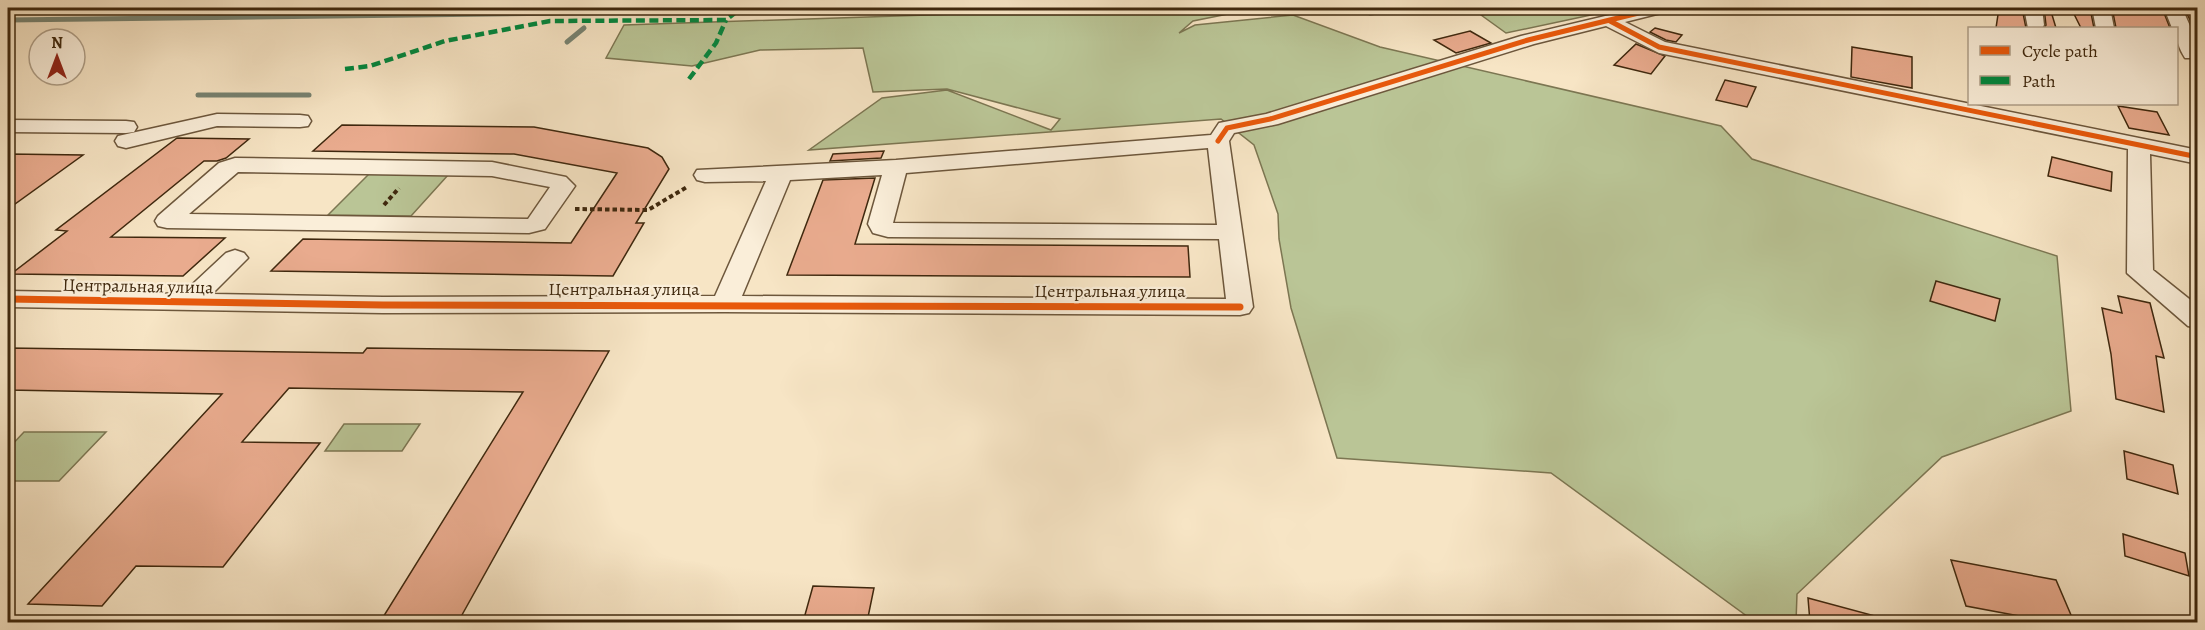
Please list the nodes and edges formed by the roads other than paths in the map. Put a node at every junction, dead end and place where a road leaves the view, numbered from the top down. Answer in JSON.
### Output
{"nodes":[{"id":1,"x":1659,"y":8,"type":"edge"},
{"id":2,"x":2101,"y":8,"type":"edge"},
{"id":3,"x":2173,"y":8,"type":"edge"},
{"id":4,"x":1610,"y":21,"type":"junction"},
{"id":5,"x":2105,"y":27,"type":"edge"},
{"id":6,"x":2192,"y":54,"type":"dead end"},
{"id":7,"x":300,"y":121,"type":"dead end"},
{"id":8,"x":8,"y":126,"type":"edge"},
{"id":9,"x":1218,"y":141,"type":"junction"},
{"id":10,"x":2139,"y":145,"type":"junction"},
{"id":11,"x":2198,"y":157,"type":"edge"},
{"id":12,"x":896,"y":167,"type":"junction"},
{"id":13,"x":781,"y":174,"type":"junction"},
{"id":14,"x":705,"y":175,"type":"road end"},
{"id":15,"x":366,"y":224,"type":"joint"},
{"id":16,"x":1230,"y":232,"type":"junction"},
{"id":17,"x":235,"y":258,"type":"dead end"},
{"id":18,"x":8,"y":299,"type":"edge"},
{"id":19,"x":189,"y":302,"type":"junction"},
{"id":20,"x":725,"y":304,"type":"junction"},
{"id":21,"x":2198,"y":320,"type":"edge"}],
"edges":[{"from":1,"to":4,"type":"street"},
{"from":2,"to":5,"type":"street"},
{"from":3,"to":6,"type":"street"},
{"from":4,"to":9,"type":"street"},
{"from":4,"to":10,"type":"street"},
{"from":7,"to":8,"type":"street"},
{"from":9,"to":12,"type":"street"},
{"from":9,"to":16,"type":"street"},
{"from":10,"to":11,"type":"street"},
{"from":10,"to":21,"type":"street"},
{"from":12,"to":13,"type":"street"},
{"from":12,"to":16,"type":"street"},
{"from":13,"to":14,"type":"street"},
{"from":13,"to":20,"type":"street"},
{"from":15,"to":15,"type":"street"},
{"from":16,"to":20,"type":"street","name":"Центральная улица"},
{"from":17,"to":19,"type":"street"},
{"from":18,"to":19,"type":"street","name":"Центральная улица"},
{"from":19,"to":20,"type":"street","name":"Центральная улица"}]}
